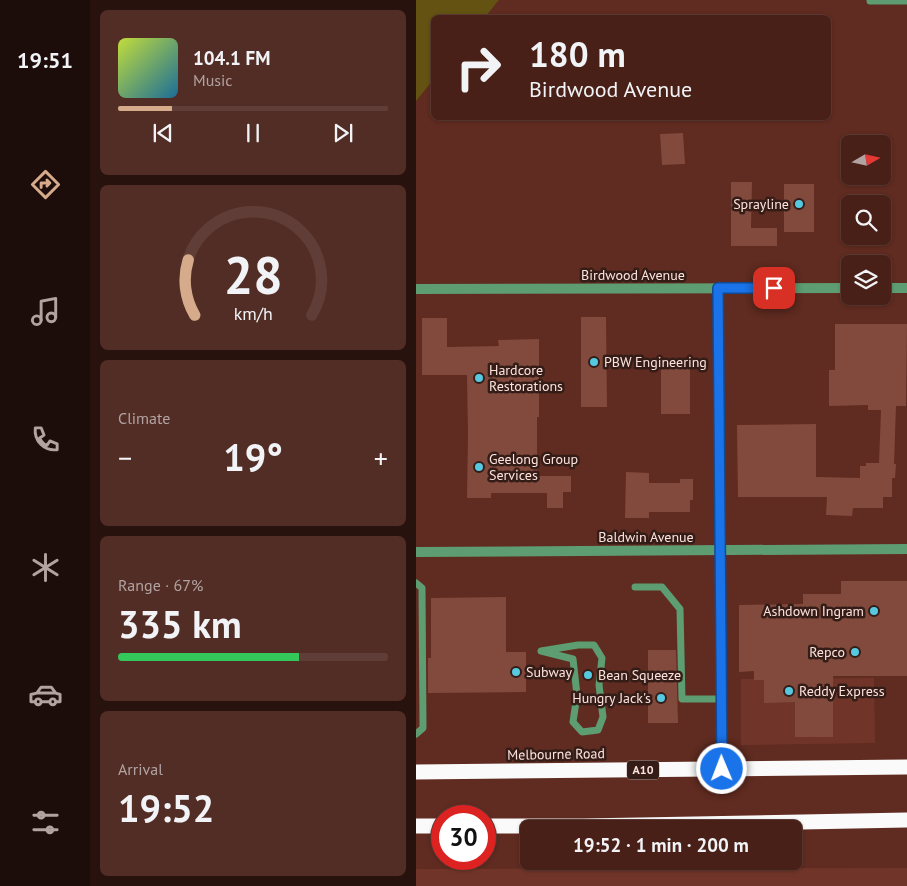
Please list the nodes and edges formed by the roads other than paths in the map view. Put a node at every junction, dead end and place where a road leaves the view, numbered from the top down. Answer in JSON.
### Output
{"nodes":[{"id":1,"x":870,"y":1,"type":"edge"},
{"id":2,"x":907,"y":1,"type":"edge"},
{"id":3,"x":718,"y":288,"type":"junction"},
{"id":4,"x":841,"y":288,"type":"edge"},
{"id":5,"x":891,"y":288,"type":"edge"},
{"id":6,"x":907,"y":288,"type":"edge"},
{"id":7,"x":416,"y":289,"type":"edge"},
{"id":8,"x":907,"y":549,"type":"edge"},
{"id":9,"x":720,"y":550,"type":"junction"},
{"id":10,"x":416,"y":552,"type":"edge"},
{"id":11,"x":416,"y":583,"type":"edge"},
{"id":12,"x":635,"y":587,"type":"dead end"},
{"id":13,"x":541,"y":651,"type":"joint"},
{"id":14,"x":721,"y":699,"type":"junction"},
{"id":15,"x":416,"y":734,"type":"edge"},
{"id":16,"x":907,"y":767,"type":"edge"},
{"id":17,"x":722,"y":769,"type":"junction"},
{"id":18,"x":416,"y":772,"type":"edge"},
{"id":19,"x":907,"y":820,"type":"edge"},
{"id":20,"x":416,"y":826,"type":"edge"},
{"id":21,"x":431,"y":826,"type":"edge"},
{"id":22,"x":496,"y":826,"type":"edge"}],
"edges":[{"from":1,"to":2,"type":"lane"},
{"from":3,"to":4,"type":"street","name":"Birdwood Avenue"},
{"from":3,"to":7,"type":"street","name":"Birdwood Avenue"},
{"from":3,"to":9,"type":"street"},
{"from":5,"to":6,"type":"street"},
{"from":8,"to":9,"type":"street","name":"Baldwin Avenue"},
{"from":9,"to":10,"type":"street","name":"Baldwin Avenue"},
{"from":9,"to":14,"type":"street"},
{"from":11,"to":15,"type":"lane"},
{"from":12,"to":14,"type":"lane"},
{"from":13,"to":13,"type":"lane"},
{"from":14,"to":17,"type":"street"},
{"from":16,"to":17,"type":"highway","name":"Melbourne Road","number":"A10"},
{"from":17,"to":18,"type":"highway","name":"Melbourne Road","number":"A10"},
{"from":19,"to":22,"type":"highway"},
{"from":20,"to":21,"type":"highway"}]}
